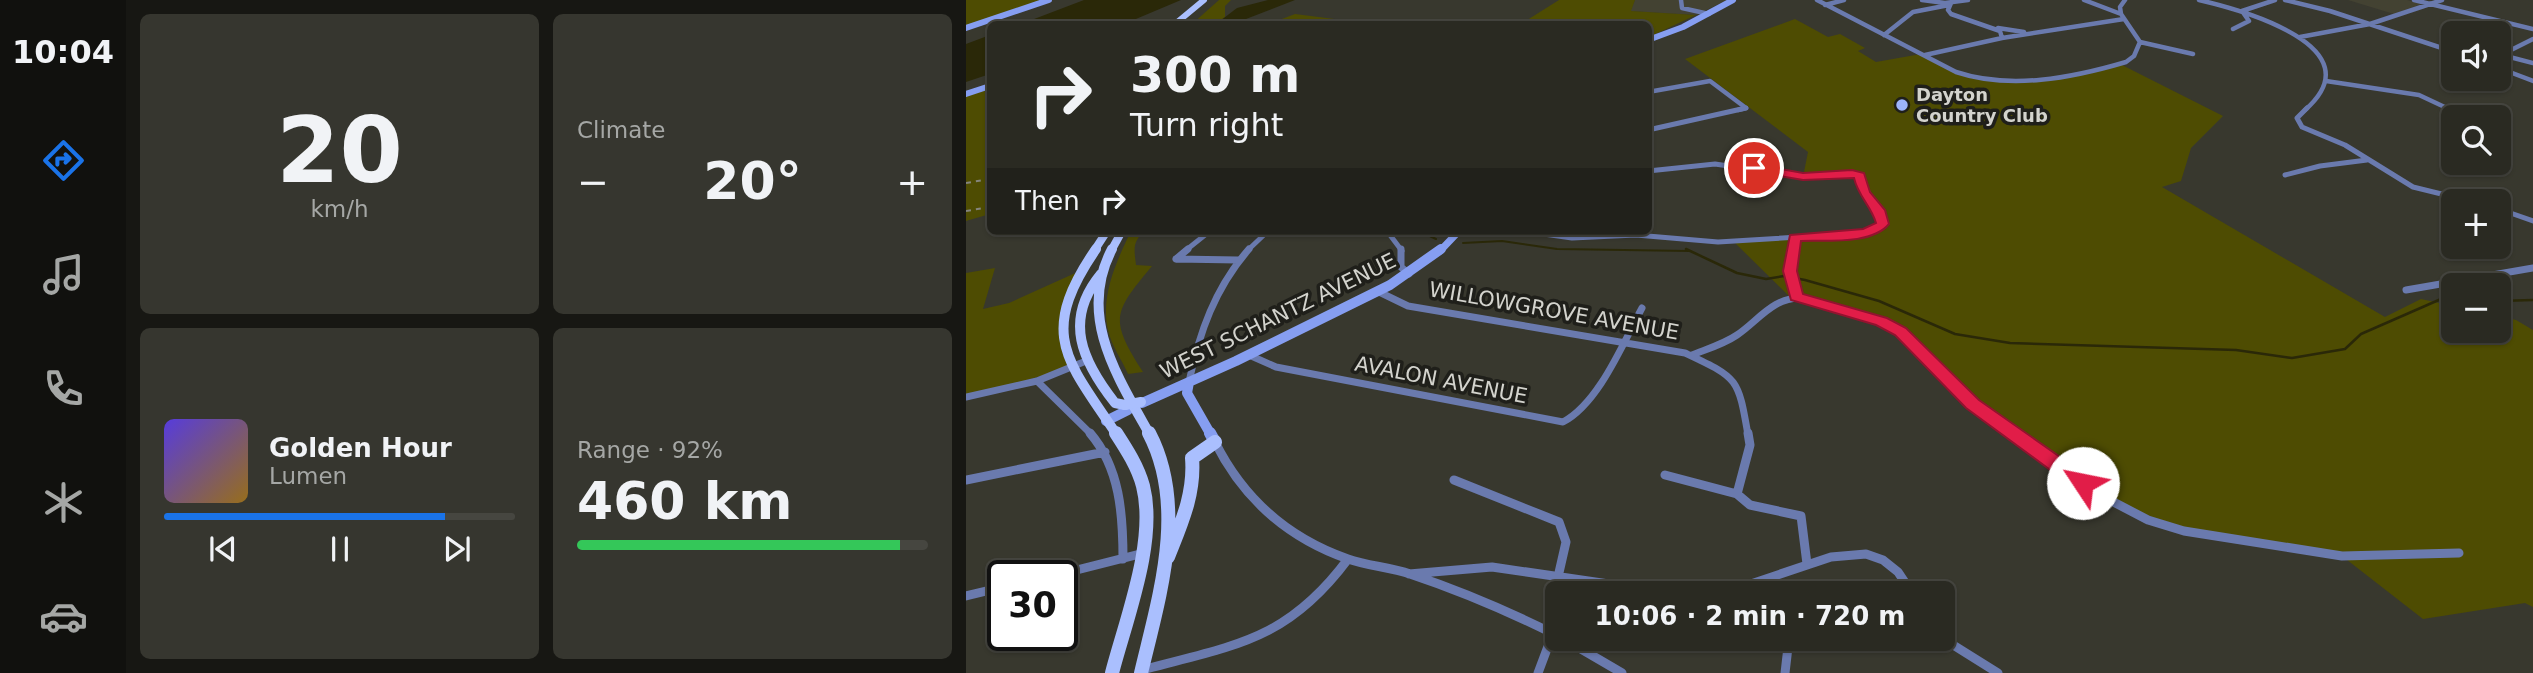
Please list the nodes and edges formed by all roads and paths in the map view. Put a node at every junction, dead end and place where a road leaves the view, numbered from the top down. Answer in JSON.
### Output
{"nodes":[{"id":1,"x":1049,"y":0,"type":"edge"},
{"id":2,"x":1204,"y":0,"type":"edge"},
{"id":3,"x":1212,"y":0,"type":"edge"},
{"id":4,"x":1681,"y":0,"type":"edge"},
{"id":5,"x":1733,"y":0,"type":"edge"},
{"id":6,"x":1817,"y":0,"type":"edge"},
{"id":7,"x":1844,"y":0,"type":"edge"},
{"id":8,"x":1920,"y":0,"type":"edge"},
{"id":9,"x":1968,"y":0,"type":"edge"},
{"id":10,"x":2084,"y":0,"type":"edge"},
{"id":11,"x":2125,"y":0,"type":"edge"},
{"id":12,"x":2199,"y":0,"type":"edge"},
{"id":13,"x":2276,"y":0,"type":"edge"},
{"id":14,"x":2285,"y":0,"type":"edge"},
{"id":15,"x":2414,"y":0,"type":"edge"},
{"id":16,"x":2441,"y":0,"type":"edge"},
{"id":17,"x":1950,"y":4,"type":"junction"},
{"id":18,"x":2430,"y":4,"type":"junction"},
{"id":19,"x":1825,"y":5,"type":"junction"},
{"id":20,"x":1918,"y":10,"type":"junction"},
{"id":21,"x":2242,"y":11,"type":"junction"},
{"id":22,"x":1709,"y":14,"type":"junction"},
{"id":23,"x":2122,"y":17,"type":"junction"},
{"id":24,"x":1179,"y":21,"type":"edge"},
{"id":25,"x":1187,"y":21,"type":"edge"},
{"id":26,"x":2370,"y":24,"type":"junction"},
{"id":27,"x":1993,"y":27,"type":"junction"},
{"id":28,"x":966,"y":28,"type":"edge"},
{"id":29,"x":2233,"y":29,"type":"dead end"},
{"id":30,"x":2533,"y":29,"type":"edge"},
{"id":31,"x":2033,"y":33,"type":"junction"},
{"id":32,"x":1884,"y":35,"type":"junction"},
{"id":33,"x":2300,"y":37,"type":"junction"},
{"id":34,"x":1652,"y":38,"type":"edge"},
{"id":35,"x":2002,"y":38,"type":"junction"},
{"id":36,"x":2533,"y":39,"type":"edge"},
{"id":37,"x":2140,"y":42,"type":"junction"},
{"id":38,"x":2441,"y":48,"type":"edge"},
{"id":39,"x":2511,"y":50,"type":"edge"},
{"id":40,"x":1921,"y":54,"type":"junction"},
{"id":41,"x":1938,"y":54,"type":"junction"},
{"id":42,"x":2193,"y":54,"type":"dead end"},
{"id":43,"x":2511,"y":58,"type":"edge"},
{"id":44,"x":1933,"y":61,"type":"junction"},
{"id":45,"x":2533,"y":63,"type":"edge"},
{"id":46,"x":2511,"y":73,"type":"edge"},
{"id":47,"x":2326,"y":81,"type":"junction"},
{"id":48,"x":2533,"y":81,"type":"edge"},
{"id":49,"x":987,"y":87,"type":"edge"},
{"id":50,"x":1652,"y":91,"type":"edge"},
{"id":51,"x":966,"y":94,"type":"edge"},
{"id":52,"x":2441,"y":105,"type":"edge"},
{"id":53,"x":1652,"y":129,"type":"edge"},
{"id":54,"x":2367,"y":160,"type":"junction"},
{"id":55,"x":1652,"y":171,"type":"edge"},
{"id":56,"x":2285,"y":175,"type":"dead end"},
{"id":57,"x":2441,"y":195,"type":"edge"},
{"id":58,"x":2511,"y":213,"type":"edge"},
{"id":59,"x":2533,"y":221,"type":"edge"},
{"id":60,"x":1105,"y":235,"type":"edge"},
{"id":61,"x":1120,"y":235,"type":"edge"},
{"id":62,"x":1205,"y":235,"type":"edge"},
{"id":63,"x":1264,"y":235,"type":"edge"},
{"id":64,"x":1391,"y":235,"type":"edge"},
{"id":65,"x":1455,"y":235,"type":"edge"},
{"id":66,"x":1643,"y":235,"type":"edge"},
{"id":67,"x":1795,"y":238,"type":"junction"},
{"id":68,"x":1238,"y":260,"type":"junction"},
{"id":69,"x":2533,"y":268,"type":"edge"},
{"id":70,"x":1101,"y":274,"type":"junction"},
{"id":71,"x":1409,"y":274,"type":"junction"},
{"id":72,"x":2406,"y":290,"type":"dead end"},
{"id":73,"x":1377,"y":291,"type":"junction"},
{"id":74,"x":1796,"y":297,"type":"junction"},
{"id":75,"x":1642,"y":308,"type":"dead end"},
{"id":76,"x":1622,"y":342,"type":"junction"},
{"id":77,"x":1249,"y":355,"type":"junction"},
{"id":78,"x":1692,"y":355,"type":"junction"},
{"id":79,"x":1086,"y":361,"type":"junction"},
{"id":80,"x":1070,"y":368,"type":"junction"},
{"id":81,"x":1037,"y":381,"type":"junction"},
{"id":82,"x":1189,"y":382,"type":"junction"},
{"id":83,"x":966,"y":397,"type":"edge"},
{"id":84,"x":1144,"y":401,"type":"joint"},
{"id":85,"x":1126,"y":408,"type":"junction"},
{"id":86,"x":1106,"y":421,"type":"junction"},
{"id":87,"x":1215,"y":442,"type":"junction"},
{"id":88,"x":1105,"y":452,"type":"junction"},
{"id":89,"x":1665,"y":475,"type":"dead end"},
{"id":90,"x":1454,"y":480,"type":"dead end"},
{"id":91,"x":966,"y":481,"type":"edge"},
{"id":92,"x":1737,"y":494,"type":"junction"},
{"id":93,"x":2459,"y":553,"type":"dead end"},
{"id":94,"x":1140,"y":554,"type":"junction"},
{"id":95,"x":1123,"y":559,"type":"junction"},
{"id":96,"x":1166,"y":559,"type":"junction"},
{"id":97,"x":1348,"y":559,"type":"junction"},
{"id":98,"x":1807,"y":564,"type":"junction"},
{"id":99,"x":1078,"y":570,"type":"edge"},
{"id":100,"x":1409,"y":574,"type":"junction"},
{"id":101,"x":1558,"y":577,"type":"junction"},
{"id":102,"x":1902,"y":581,"type":"edge"},
{"id":103,"x":987,"y":591,"type":"edge"},
{"id":104,"x":966,"y":596,"type":"edge"},
{"id":105,"x":1545,"y":630,"type":"edge"},
{"id":106,"x":1955,"y":646,"type":"edge"},
{"id":107,"x":1548,"y":651,"type":"edge"},
{"id":108,"x":1584,"y":651,"type":"edge"},
{"id":109,"x":1788,"y":651,"type":"edge"},
{"id":110,"x":1139,"y":672,"type":"edge"},
{"id":111,"x":1112,"y":673,"type":"edge"},
{"id":112,"x":1538,"y":673,"type":"edge"},
{"id":113,"x":1622,"y":673,"type":"edge"},
{"id":114,"x":1785,"y":673,"type":"edge"},
{"id":115,"x":1998,"y":673,"type":"edge"}],
"edges":[{"from":1,"to":28,"type":"main road"},
{"from":2,"to":24,"type":"main road"},
{"from":3,"to":25,"type":"main road"},
{"from":4,"to":22,"type":"street"},
{"from":5,"to":22,"type":"main road"},
{"from":6,"to":19,"type":"street"},
{"from":7,"to":19,"type":"street"},
{"from":8,"to":17,"type":"street"},
{"from":8,"to":20,"type":"street"},
{"from":9,"to":17,"type":"street"},
{"from":10,"to":23,"type":"street"},
{"from":11,"to":23,"type":"street"},
{"from":12,"to":21,"type":"street"},
{"from":13,"to":21,"type":"street"},
{"from":14,"to":26,"type":"street"},
{"from":15,"to":18,"type":"street"},
{"from":16,"to":18,"type":"street"},
{"from":17,"to":20,"type":"street"},
{"from":17,"to":27,"type":"street"},
{"from":18,"to":26,"type":"street"},
{"from":18,"to":30,"type":"street"},
{"from":19,"to":32,"type":"street"},
{"from":20,"to":32,"type":"street"},
{"from":21,"to":29,"type":"street"},
{"from":21,"to":33,"type":"street"},
{"from":22,"to":34,"type":"main road"},
{"from":23,"to":31,"type":"street"},
{"from":23,"to":37,"type":"street"},
{"from":26,"to":33,"type":"street"},
{"from":26,"to":38,"type":"street"},
{"from":27,"to":31,"type":"street"},
{"from":27,"to":35,"type":"street"},
{"from":31,"to":35,"type":"street"},
{"from":32,"to":40,"type":"street"},
{"from":33,"to":47,"type":"street"},
{"from":35,"to":41,"type":"street"},
{"from":36,"to":39,"type":"street"},
{"from":37,"to":42,"type":"street"},
{"from":37,"to":44,"type":"street"},
{"from":40,"to":41,"type":"street"},
{"from":40,"to":44,"type":"street"},
{"from":41,"to":44,"type":"street"},
{"from":43,"to":45,"type":"street"},
{"from":46,"to":48,"type":"street"},
{"from":47,"to":52,"type":"street"},
{"from":47,"to":54,"type":"street"},
{"from":49,"to":51,"type":"main road"},
{"from":50,"to":53,"type":"street"},
{"from":54,"to":56,"type":"street"},
{"from":54,"to":57,"type":"street"},
{"from":55,"to":67,"type":"street"},
{"from":58,"to":59,"type":"street"},
{"from":60,"to":80,"type":"main road"},
{"from":61,"to":70,"type":"main road"},
{"from":62,"to":68,"type":"street"},
{"from":63,"to":68,"type":"street"},
{"from":64,"to":71,"type":"street","name":"WILLOWGROVE AVENUE"},
{"from":65,"to":71,"type":"main road","name":"WEST SCHANTZ AVENUE"},
{"from":66,"to":67,"type":"street"},
{"from":67,"to":74,"type":"street"},
{"from":68,"to":82,"type":"street"},
{"from":69,"to":72,"type":"street"},
{"from":70,"to":79,"type":"main road"},
{"from":70,"to":96,"type":"main road"},
{"from":71,"to":73,"type":"main road","name":"WEST SCHANTZ AVENUE"},
{"from":73,"to":76,"type":"street","name":"WILLOWGROVE AVENUE"},
{"from":73,"to":77,"type":"main road","name":"WEST SCHANTZ AVENUE"},
{"from":74,"to":78,"type":"street"},
{"from":74,"to":93,"type":"street"},
{"from":75,"to":76,"type":"street","name":"AVALON AVENUE"},
{"from":76,"to":77,"type":"street","name":"AVALON AVENUE"},
{"from":76,"to":78,"type":"street","name":"WILLOWGROVE AVENUE"},
{"from":77,"to":82,"type":"main road","name":"WEST SCHANTZ AVENUE"},
{"from":78,"to":92,"type":"street","name":"WILLOWGROVE AVENUE"},
{"from":79,"to":80,"type":"street"},
{"from":79,"to":85,"type":"main road"},
{"from":80,"to":81,"type":"street"},
{"from":80,"to":86,"type":"main road"},
{"from":81,"to":83,"type":"street"},
{"from":81,"to":88,"type":"street"},
{"from":82,"to":84,"type":"main road","name":"WEST SCHANTZ AVENUE"},
{"from":82,"to":87,"type":"main road"},
{"from":84,"to":85,"type":"main road","bridge":true},
{"from":85,"to":86,"type":"main road"},
{"from":86,"to":94,"type":"main road"},
{"from":87,"to":96,"type":"main road"},
{"from":87,"to":97,"type":"street"},
{"from":88,"to":91,"type":"street"},
{"from":88,"to":95,"type":"street"},
{"from":89,"to":92,"type":"street"},
{"from":90,"to":101,"type":"street"},
{"from":92,"to":98,"type":"street"},
{"from":94,"to":95,"type":"street"},
{"from":94,"to":111,"type":"main road"},
{"from":95,"to":99,"type":"street"},
{"from":96,"to":110,"type":"main road"},
{"from":97,"to":100,"type":"street"},
{"from":97,"to":110,"type":"street"},
{"from":98,"to":101,"type":"street"},
{"from":98,"to":102,"type":"street"},
{"from":100,"to":101,"type":"street"},
{"from":100,"to":105,"type":"street"},
{"from":103,"to":104,"type":"street"},
{"from":106,"to":115,"type":"street"},
{"from":107,"to":112,"type":"street"},
{"from":108,"to":113,"type":"street"},
{"from":109,"to":114,"type":"street"}]}
